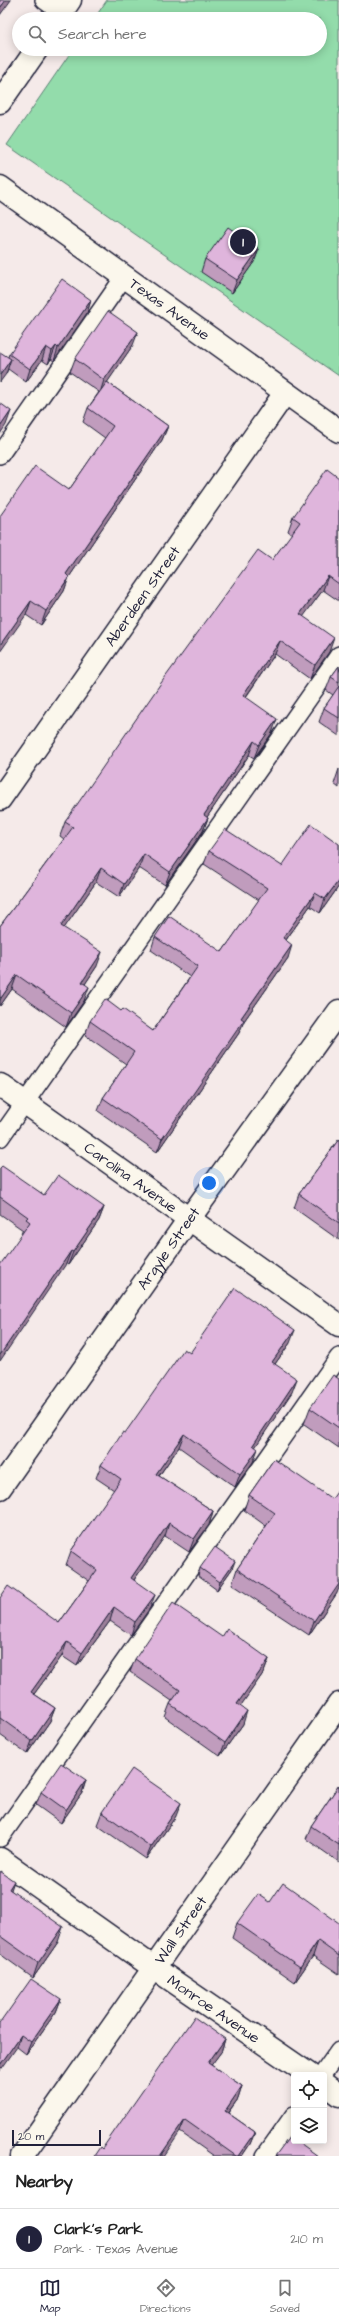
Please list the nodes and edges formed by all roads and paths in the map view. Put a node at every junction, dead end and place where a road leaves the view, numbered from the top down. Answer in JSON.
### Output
{"nodes":[{"id":1,"x":44,"y":0,"type":"edge"},
{"id":2,"x":63,"y":10,"type":"edge"},
{"id":3,"x":32,"y":56,"type":"edge"},
{"id":4,"x":0,"y":102,"type":"edge"},
{"id":5,"x":0,"y":187,"type":"edge"},
{"id":6,"x":124,"y":276,"type":"junction"},
{"id":7,"x":285,"y":393,"type":"junction"},
{"id":8,"x":339,"y":431,"type":"edge"},
{"id":9,"x":0,"y":455,"type":"edge"},
{"id":10,"x":339,"y":655,"type":"edge"},
{"id":11,"x":0,"y":799,"type":"edge"},
{"id":12,"x":339,"y":1011,"type":"edge"},
{"id":13,"x":0,"y":1085,"type":"edge"},
{"id":14,"x":25,"y":1102,"type":"junction"},
{"id":15,"x":0,"y":1138,"type":"edge"},
{"id":16,"x":189,"y":1219,"type":"junction"},
{"id":17,"x":339,"y":1325,"type":"edge"},
{"id":18,"x":339,"y":1357,"type":"edge"},
{"id":19,"x":0,"y":1488,"type":"edge"},
{"id":20,"x":339,"y":1704,"type":"edge"},
{"id":21,"x":0,"y":1838,"type":"edge"},
{"id":22,"x":0,"y":1858,"type":"edge"},
{"id":23,"x":154,"y":1968,"type":"junction"},
{"id":24,"x":339,"y":2051,"type":"edge"},
{"id":25,"x":306,"y":2072,"type":"edge"},
{"id":26,"x":324,"y":2072,"type":"edge"},
{"id":27,"x":327,"y":2086,"type":"edge"},
{"id":28,"x":339,"y":2095,"type":"edge"},
{"id":29,"x":291,"y":2119,"type":"edge"},
{"id":30,"x":22,"y":2156,"type":"edge"},
{"id":31,"x":265,"y":2156,"type":"edge"}],
"edges":[{"from":1,"to":2,"type":"lane"},
{"from":3,"to":4,"type":"street"},
{"from":5,"to":6,"type":"street","name":"Texas Avenue"},
{"from":6,"to":7,"type":"street","name":"Texas Avenue"},
{"from":6,"to":9,"type":"lane"},
{"from":7,"to":8,"type":"street","name":"Texas Avenue"},
{"from":7,"to":11,"type":"street","name":"Aberdeen Street"},
{"from":10,"to":14,"type":"lane"},
{"from":12,"to":16,"type":"street","name":"Argyle Street"},
{"from":13,"to":14,"type":"street","name":"Carolina Avenue"},
{"from":14,"to":15,"type":"lane"},
{"from":14,"to":16,"type":"street","name":"Carolina Avenue"},
{"from":16,"to":17,"type":"street","name":"Carolina Avenue"},
{"from":16,"to":19,"type":"street","name":"Argyle Street"},
{"from":18,"to":21,"type":"lane"},
{"from":20,"to":23,"type":"street","name":"Wall Street"},
{"from":22,"to":23,"type":"street","name":"Monroe Avenue"},
{"from":23,"to":25,"type":"street","name":"Monroe Avenue"},
{"from":23,"to":30,"type":"street","name":"Wall Street"},
{"from":24,"to":26,"type":"lane"},
{"from":27,"to":28,"type":"street"},
{"from":29,"to":31,"type":"lane"}]}
